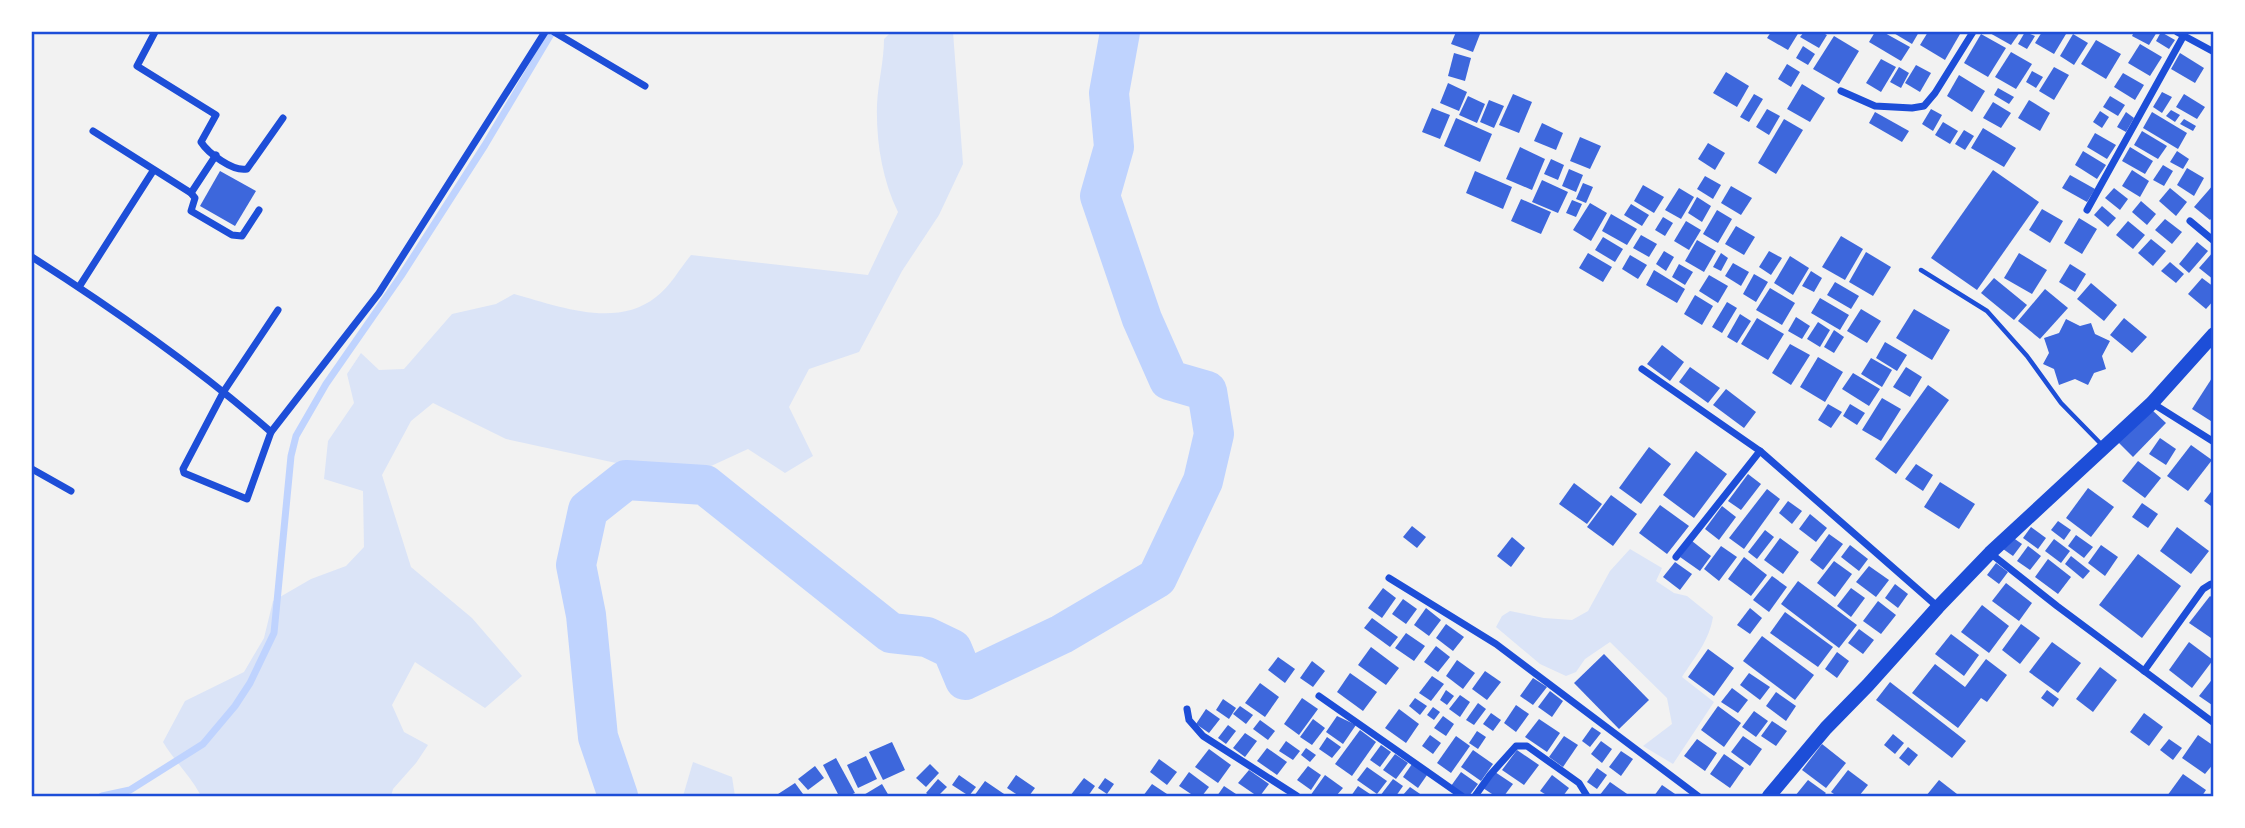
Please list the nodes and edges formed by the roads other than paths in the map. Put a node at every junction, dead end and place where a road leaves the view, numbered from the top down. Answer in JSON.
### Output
{"nodes":[{"id":1,"x":155,"y":32,"type":"edge"},
{"id":2,"x":545,"y":32,"type":"edge"},
{"id":3,"x":554,"y":32,"type":"edge"},
{"id":4,"x":1973,"y":32,"type":"edge"},
{"id":5,"x":2181,"y":33,"type":"edge"},
{"id":6,"x":2214,"y":52,"type":"edge"},
{"id":7,"x":645,"y":86,"type":"dead end"},
{"id":8,"x":1840,"y":91,"type":"dead end"},
{"id":9,"x":284,"y":118,"type":"dead end"},
{"id":10,"x":93,"y":131,"type":"dead end"},
{"id":11,"x":216,"y":155,"type":"junction"},
{"id":12,"x":153,"y":171,"type":"junction"},
{"id":13,"x":191,"y":193,"type":"junction"},
{"id":14,"x":2087,"y":210,"type":"dead end"},
{"id":15,"x":259,"y":211,"type":"dead end"},
{"id":16,"x":2190,"y":221,"type":"dead end"},
{"id":17,"x":2214,"y":241,"type":"edge"},
{"id":18,"x":32,"y":257,"type":"edge"},
{"id":19,"x":1921,"y":270,"type":"dead end"},
{"id":20,"x":79,"y":287,"type":"junction"},
{"id":21,"x":278,"y":310,"type":"dead end"},
{"id":22,"x":2214,"y":334,"type":"edge"},
{"id":23,"x":1642,"y":369,"type":"dead end"},
{"id":24,"x":224,"y":391,"type":"junction"},
{"id":25,"x":2152,"y":402,"type":"junction"},
{"id":26,"x":271,"y":432,"type":"junction"},
{"id":27,"x":2214,"y":442,"type":"edge"},
{"id":28,"x":2103,"y":446,"type":"junction"},
{"id":29,"x":1760,"y":451,"type":"junction"},
{"id":30,"x":32,"y":469,"type":"edge"},
{"id":31,"x":71,"y":491,"type":"dead end"},
{"id":32,"x":1990,"y":553,"type":"junction"},
{"id":33,"x":1676,"y":557,"type":"dead end"},
{"id":34,"x":1388,"y":578,"type":"dead end"},
{"id":35,"x":2214,"y":585,"type":"edge"},
{"id":36,"x":1938,"y":607,"type":"junction"},
{"id":37,"x":2144,"y":671,"type":"junction"},
{"id":38,"x":1319,"y":696,"type":"dead end"},
{"id":39,"x":1187,"y":709,"type":"dead end"},
{"id":40,"x":2214,"y":723,"type":"edge"},
{"id":41,"x":1297,"y":796,"type":"edge"},
{"id":42,"x":1462,"y":796,"type":"edge"},
{"id":43,"x":1475,"y":796,"type":"edge"},
{"id":44,"x":1587,"y":796,"type":"edge"},
{"id":45,"x":1698,"y":796,"type":"edge"},
{"id":46,"x":1769,"y":796,"type":"edge"}],
"edges":[{"from":1,"to":11,"type":"street"},
{"from":2,"to":26,"type":"street"},
{"from":3,"to":7,"type":"street"},
{"from":4,"to":8,"type":"street"},
{"from":5,"to":6,"type":"street"},
{"from":5,"to":14,"type":"street"},
{"from":9,"to":11,"type":"street"},
{"from":10,"to":12,"type":"street"},
{"from":11,"to":13,"type":"street"},
{"from":12,"to":13,"type":"street"},
{"from":12,"to":20,"type":"street"},
{"from":13,"to":15,"type":"street"},
{"from":16,"to":17,"type":"street"},
{"from":18,"to":20,"type":"street"},
{"from":19,"to":28,"type":"lane"},
{"from":20,"to":24,"type":"street"},
{"from":21,"to":24,"type":"street"},
{"from":22,"to":25,"type":"main road"},
{"from":23,"to":29,"type":"street"},
{"from":24,"to":26,"type":"street"},
{"from":24,"to":26,"type":"street"},
{"from":25,"to":27,"type":"street"},
{"from":25,"to":28,"type":"main road"},
{"from":28,"to":32,"type":"main road"},
{"from":29,"to":33,"type":"street"},
{"from":29,"to":36,"type":"street"},
{"from":30,"to":31,"type":"street"},
{"from":32,"to":36,"type":"main road"},
{"from":32,"to":37,"type":"street"},
{"from":34,"to":45,"type":"street"},
{"from":35,"to":37,"type":"street"},
{"from":36,"to":46,"type":"main road"},
{"from":37,"to":40,"type":"street"},
{"from":38,"to":42,"type":"street"},
{"from":39,"to":41,"type":"street"},
{"from":43,"to":44,"type":"street"}]}
